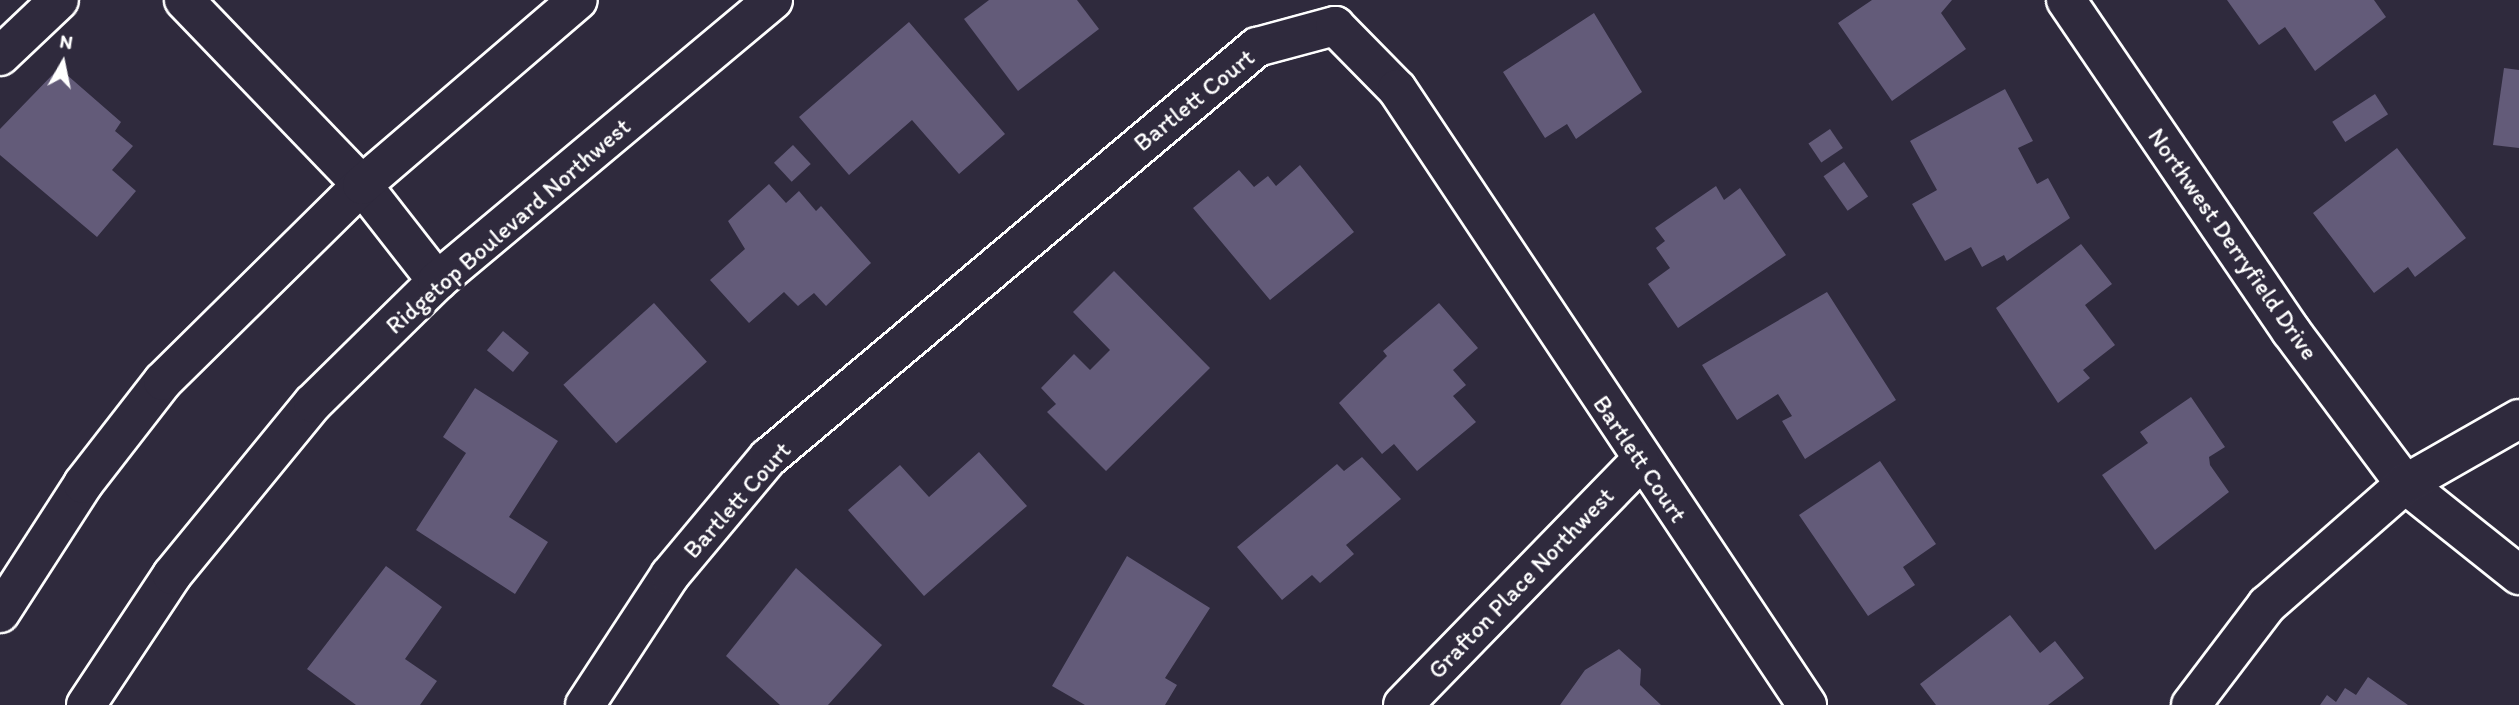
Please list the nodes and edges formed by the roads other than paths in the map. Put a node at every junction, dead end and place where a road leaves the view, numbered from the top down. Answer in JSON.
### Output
{"nodes":[{"id":1,"x":58,"y":0,"type":"edge"},
{"id":2,"x":184,"y":0,"type":"edge"},
{"id":3,"x":578,"y":0,"type":"edge"},
{"id":4,"x":773,"y":0,"type":"edge"},
{"id":5,"x":2066,"y":0,"type":"edge"},
{"id":6,"x":0,"y":56,"type":"edge"},
{"id":7,"x":362,"y":185,"type":"junction"},
{"id":8,"x":437,"y":281,"type":"junction"},
{"id":9,"x":2519,"y":419,"type":"edge"},
{"id":10,"x":1640,"y":461,"type":"junction"},
{"id":11,"x":2404,"y":484,"type":"junction"},
{"id":12,"x":2519,"y":575,"type":"edge"},
{"id":13,"x":0,"y":612,"type":"edge"},
{"id":14,"x":86,"y":705,"type":"edge"},
{"id":15,"x":585,"y":705,"type":"edge"},
{"id":16,"x":1403,"y":705,"type":"edge"},
{"id":17,"x":1807,"y":705,"type":"edge"},
{"id":18,"x":2191,"y":705,"type":"edge"}],
"edges":[{"from":1,"to":6,"type":"street"},
{"from":2,"to":7,"type":"street"},
{"from":3,"to":7,"type":"street"},
{"from":4,"to":8,"type":"street","name":"Ridgetop Boulevard Northwest"},
{"from":5,"to":11,"type":"street","name":"Northwest Derryfield Drive"},
{"from":7,"to":8,"type":"street"},
{"from":7,"to":13,"type":"street"},
{"from":8,"to":14,"type":"street","name":"Ridgetop Boulevard Northwest"},
{"from":9,"to":11,"type":"street"},
{"from":10,"to":15,"type":"street","name":"Bartlett Court"},
{"from":10,"to":16,"type":"street","name":"Grafton Place Northwest"},
{"from":10,"to":17,"type":"street","name":"Bartlett Court"},
{"from":11,"to":12,"type":"street","name":"Northwest Derryfield Drive"},
{"from":11,"to":18,"type":"street"}]}
